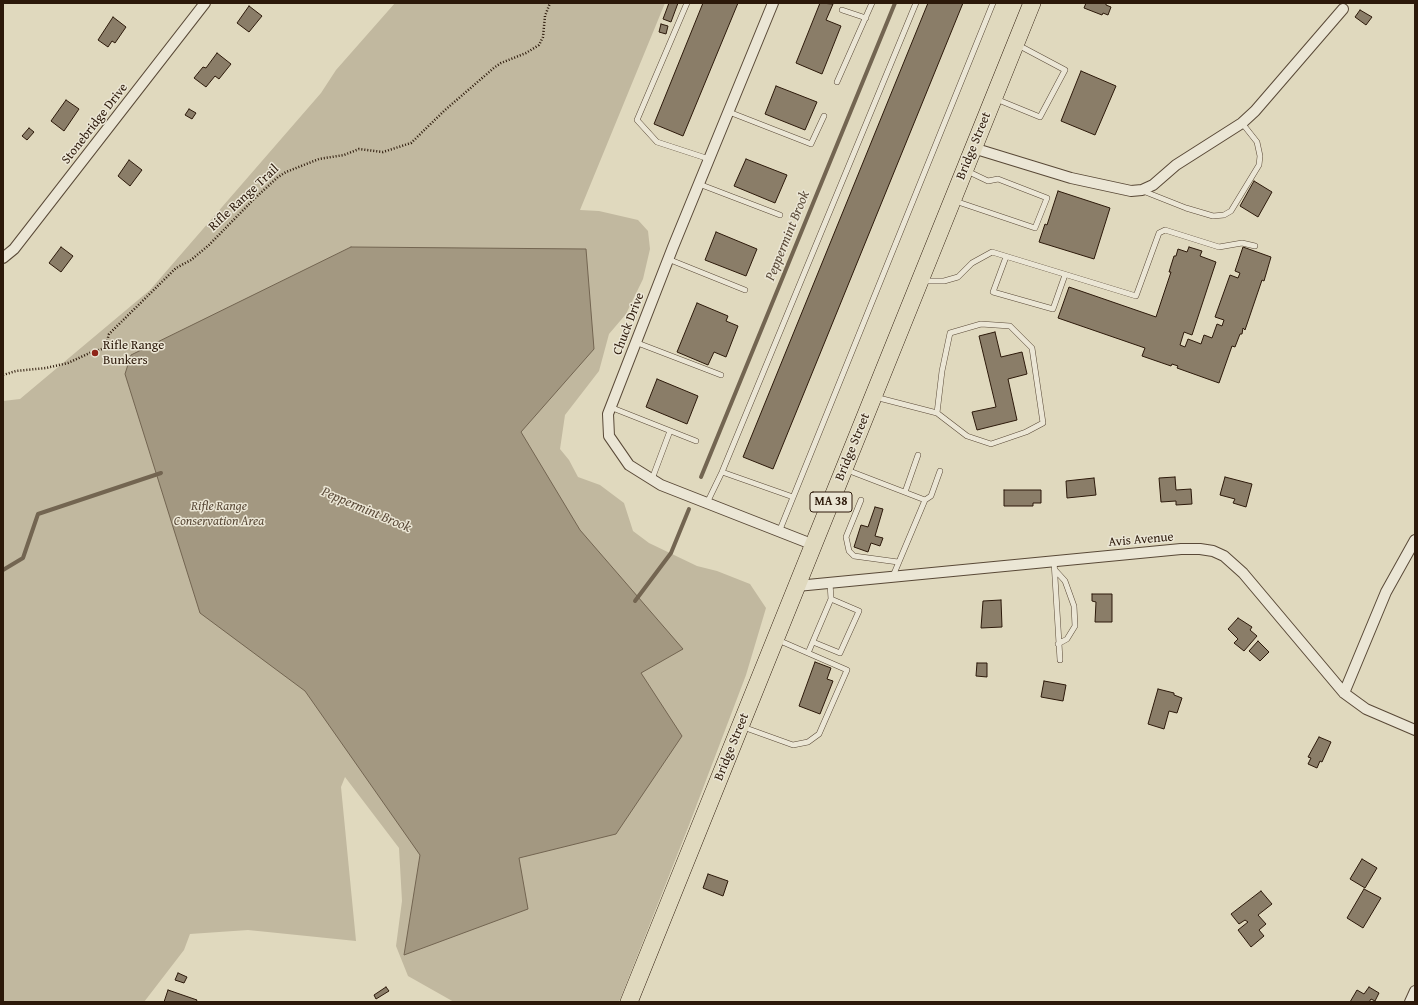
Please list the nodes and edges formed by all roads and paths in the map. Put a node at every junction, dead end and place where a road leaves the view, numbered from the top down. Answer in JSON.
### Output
{"nodes":[{"id":1,"x":205,"y":3,"type":"edge"},
{"id":2,"x":550,"y":3,"type":"edge"},
{"id":3,"x":687,"y":3,"type":"edge"},
{"id":4,"x":773,"y":3,"type":"edge"},
{"id":5,"x":872,"y":3,"type":"edge"},
{"id":6,"x":916,"y":3,"type":"edge"},
{"id":7,"x":993,"y":3,"type":"edge"},
{"id":8,"x":1032,"y":3,"type":"edge"},
{"id":9,"x":1344,"y":9,"type":"dead end"},
{"id":10,"x":842,"y":10,"type":"dead end"},
{"id":11,"x":866,"y":18,"type":"junction"},
{"id":12,"x":1015,"y":44,"type":"junction"},
{"id":13,"x":837,"y":82,"type":"dead end"},
{"id":14,"x":993,"y":98,"type":"junction"},
{"id":15,"x":728,"y":112,"type":"junction"},
{"id":16,"x":824,"y":116,"type":"dead end"},
{"id":17,"x":1242,"y":123,"type":"junction"},
{"id":18,"x":973,"y":148,"type":"junction"},
{"id":19,"x":709,"y":159,"type":"junction"},
{"id":20,"x":964,"y":170,"type":"junction"},
{"id":21,"x":699,"y":184,"type":"junction"},
{"id":22,"x":1142,"y":190,"type":"junction"},
{"id":23,"x":952,"y":200,"type":"junction"},
{"id":24,"x":780,"y":215,"type":"dead end"},
{"id":25,"x":1255,"y":246,"type":"dead end"},
{"id":26,"x":1006,"y":257,"type":"junction"},
{"id":27,"x":3,"y":258,"type":"edge"},
{"id":28,"x":668,"y":259,"type":"junction"},
{"id":29,"x":1065,"y":275,"type":"junction"},
{"id":30,"x":920,"y":281,"type":"junction"},
{"id":31,"x":744,"y":290,"type":"dead end"},
{"id":32,"x":635,"y":342,"type":"junction"},
{"id":33,"x":3,"y":375,"type":"edge"},
{"id":34,"x":722,"y":375,"type":"dead end"},
{"id":35,"x":873,"y":397,"type":"junction"},
{"id":36,"x":610,"y":407,"type":"junction"},
{"id":37,"x":937,"y":414,"type":"junction"},
{"id":38,"x":670,"y":431,"type":"junction"},
{"id":39,"x":696,"y":442,"type":"dead end"},
{"id":40,"x":918,"y":455,"type":"dead end"},
{"id":41,"x":844,"y":469,"type":"junction"},
{"id":42,"x":940,"y":471,"type":"dead end"},
{"id":43,"x":722,"y":472,"type":"junction"},
{"id":44,"x":652,"y":479,"type":"junction"},
{"id":45,"x":905,"y":492,"type":"junction"},
{"id":46,"x":793,"y":496,"type":"junction"},
{"id":47,"x":861,"y":500,"type":"dead end"},
{"id":48,"x":925,"y":500,"type":"junction"},
{"id":49,"x":707,"y":504,"type":"junction"},
{"id":50,"x":779,"y":532,"type":"junction"},
{"id":51,"x":1415,"y":540,"type":"edge"},
{"id":52,"x":814,"y":545,"type":"junction"},
{"id":53,"x":898,"y":562,"type":"junction"},
{"id":54,"x":1054,"y":566,"type":"junction"},
{"id":55,"x":893,"y":576,"type":"junction"},
{"id":56,"x":830,"y":583,"type":"junction"},
{"id":57,"x":797,"y":586,"type":"junction"},
{"id":58,"x":831,"y":599,"type":"junction"},
{"id":59,"x":776,"y":639,"type":"junction"},
{"id":60,"x":813,"y":642,"type":"junction"},
{"id":61,"x":1058,"y":644,"type":"junction"},
{"id":62,"x":808,"y":653,"type":"junction"},
{"id":63,"x":1060,"y":660,"type":"dead end"},
{"id":64,"x":1344,"y":693,"type":"junction"},
{"id":65,"x":741,"y":726,"type":"junction"},
{"id":66,"x":1415,"y":730,"type":"edge"},
{"id":67,"x":1415,"y":991,"type":"edge"},
{"id":68,"x":630,"y":1002,"type":"edge"},
{"id":69,"x":1410,"y":1002,"type":"edge"}],
"edges":[{"from":1,"to":27,"type":"street","name":"Stonebridge Drive"},
{"from":2,"to":33,"type":"path","name":"Rifle Range Trail"},
{"from":3,"to":19,"type":"lane"},
{"from":4,"to":15,"type":"street","name":"Chuck Drive"},
{"from":5,"to":11,"type":"lane"},
{"from":6,"to":43,"type":"lane"},
{"from":7,"to":46,"type":"lane"},
{"from":8,"to":12,"type":"main road","name":"Bridge Street","number":"MA 38"},
{"from":9,"to":17,"type":"street"},
{"from":10,"to":11,"type":"lane"},
{"from":11,"to":13,"type":"lane"},
{"from":12,"to":14,"type":"main road","name":"Bridge Street","number":"MA 38"},
{"from":12,"to":14,"type":"lane"},
{"from":14,"to":18,"type":"main road","name":"Bridge Street","number":"MA 38"},
{"from":15,"to":16,"type":"lane"},
{"from":15,"to":19,"type":"street","name":"Chuck Drive"},
{"from":17,"to":22,"type":"street"},
{"from":17,"to":22,"type":"lane"},
{"from":18,"to":20,"type":"main road","name":"Bridge Street","number":"MA 38"},
{"from":18,"to":22,"type":"street"},
{"from":19,"to":21,"type":"street","name":"Chuck Drive"},
{"from":20,"to":23,"type":"main road","name":"Bridge Street","number":"MA 38"},
{"from":20,"to":23,"type":"lane"},
{"from":21,"to":24,"type":"lane"},
{"from":21,"to":28,"type":"street","name":"Chuck Drive"},
{"from":23,"to":30,"type":"main road","name":"Bridge Street","number":"MA 38"},
{"from":25,"to":29,"type":"lane"},
{"from":26,"to":29,"type":"lane"},
{"from":26,"to":29,"type":"lane"},
{"from":26,"to":30,"type":"lane"},
{"from":28,"to":31,"type":"lane"},
{"from":28,"to":32,"type":"street","name":"Chuck Drive"},
{"from":30,"to":35,"type":"main road","name":"Bridge Street","number":"MA 38"},
{"from":32,"to":34,"type":"lane"},
{"from":32,"to":36,"type":"street","name":"Chuck Drive"},
{"from":35,"to":37,"type":"lane"},
{"from":35,"to":41,"type":"main road","name":"Bridge Street","number":"MA 38"},
{"from":36,"to":38,"type":"lane"},
{"from":36,"to":44,"type":"street","name":"Chuck Drive"},
{"from":37,"to":37,"type":"lane"},
{"from":38,"to":39,"type":"lane"},
{"from":38,"to":44,"type":"lane"},
{"from":40,"to":45,"type":"lane"},
{"from":41,"to":45,"type":"lane"},
{"from":41,"to":52,"type":"main road","name":"Bridge Street","number":"MA 38"},
{"from":42,"to":48,"type":"lane"},
{"from":43,"to":46,"type":"lane"},
{"from":43,"to":49,"type":"lane"},
{"from":44,"to":49,"type":"street","name":"Chuck Drive"},
{"from":45,"to":48,"type":"lane"},
{"from":46,"to":50,"type":"lane"},
{"from":47,"to":53,"type":"lane"},
{"from":48,"to":53,"type":"lane"},
{"from":49,"to":50,"type":"street","name":"Chuck Drive"},
{"from":50,"to":52,"type":"street","name":"Chuck Drive"},
{"from":51,"to":64,"type":"street"},
{"from":52,"to":57,"type":"main road","name":"Bridge Street","number":"MA 38"},
{"from":53,"to":55,"type":"lane"},
{"from":54,"to":55,"type":"street","name":"Avis Avenue"},
{"from":54,"to":61,"type":"lane"},
{"from":54,"to":61,"type":"lane"},
{"from":54,"to":64,"type":"street","name":"Avis Avenue"},
{"from":55,"to":56,"type":"street","name":"Avis Avenue"},
{"from":56,"to":57,"type":"street","name":"Avis Avenue"},
{"from":56,"to":58,"type":"lane"},
{"from":57,"to":59,"type":"main road","name":"Bridge Street","number":"MA 38"},
{"from":58,"to":60,"type":"lane"},
{"from":58,"to":60,"type":"lane"},
{"from":59,"to":62,"type":"lane"},
{"from":59,"to":65,"type":"main road","name":"Bridge Street","number":"MA 38"},
{"from":60,"to":62,"type":"lane"},
{"from":61,"to":63,"type":"lane"},
{"from":62,"to":65,"type":"lane"},
{"from":64,"to":66,"type":"street","name":"Avis Avenue"},
{"from":65,"to":68,"type":"main road","name":"Bridge Street","number":"MA 38"},
{"from":67,"to":69,"type":"street"}]}
